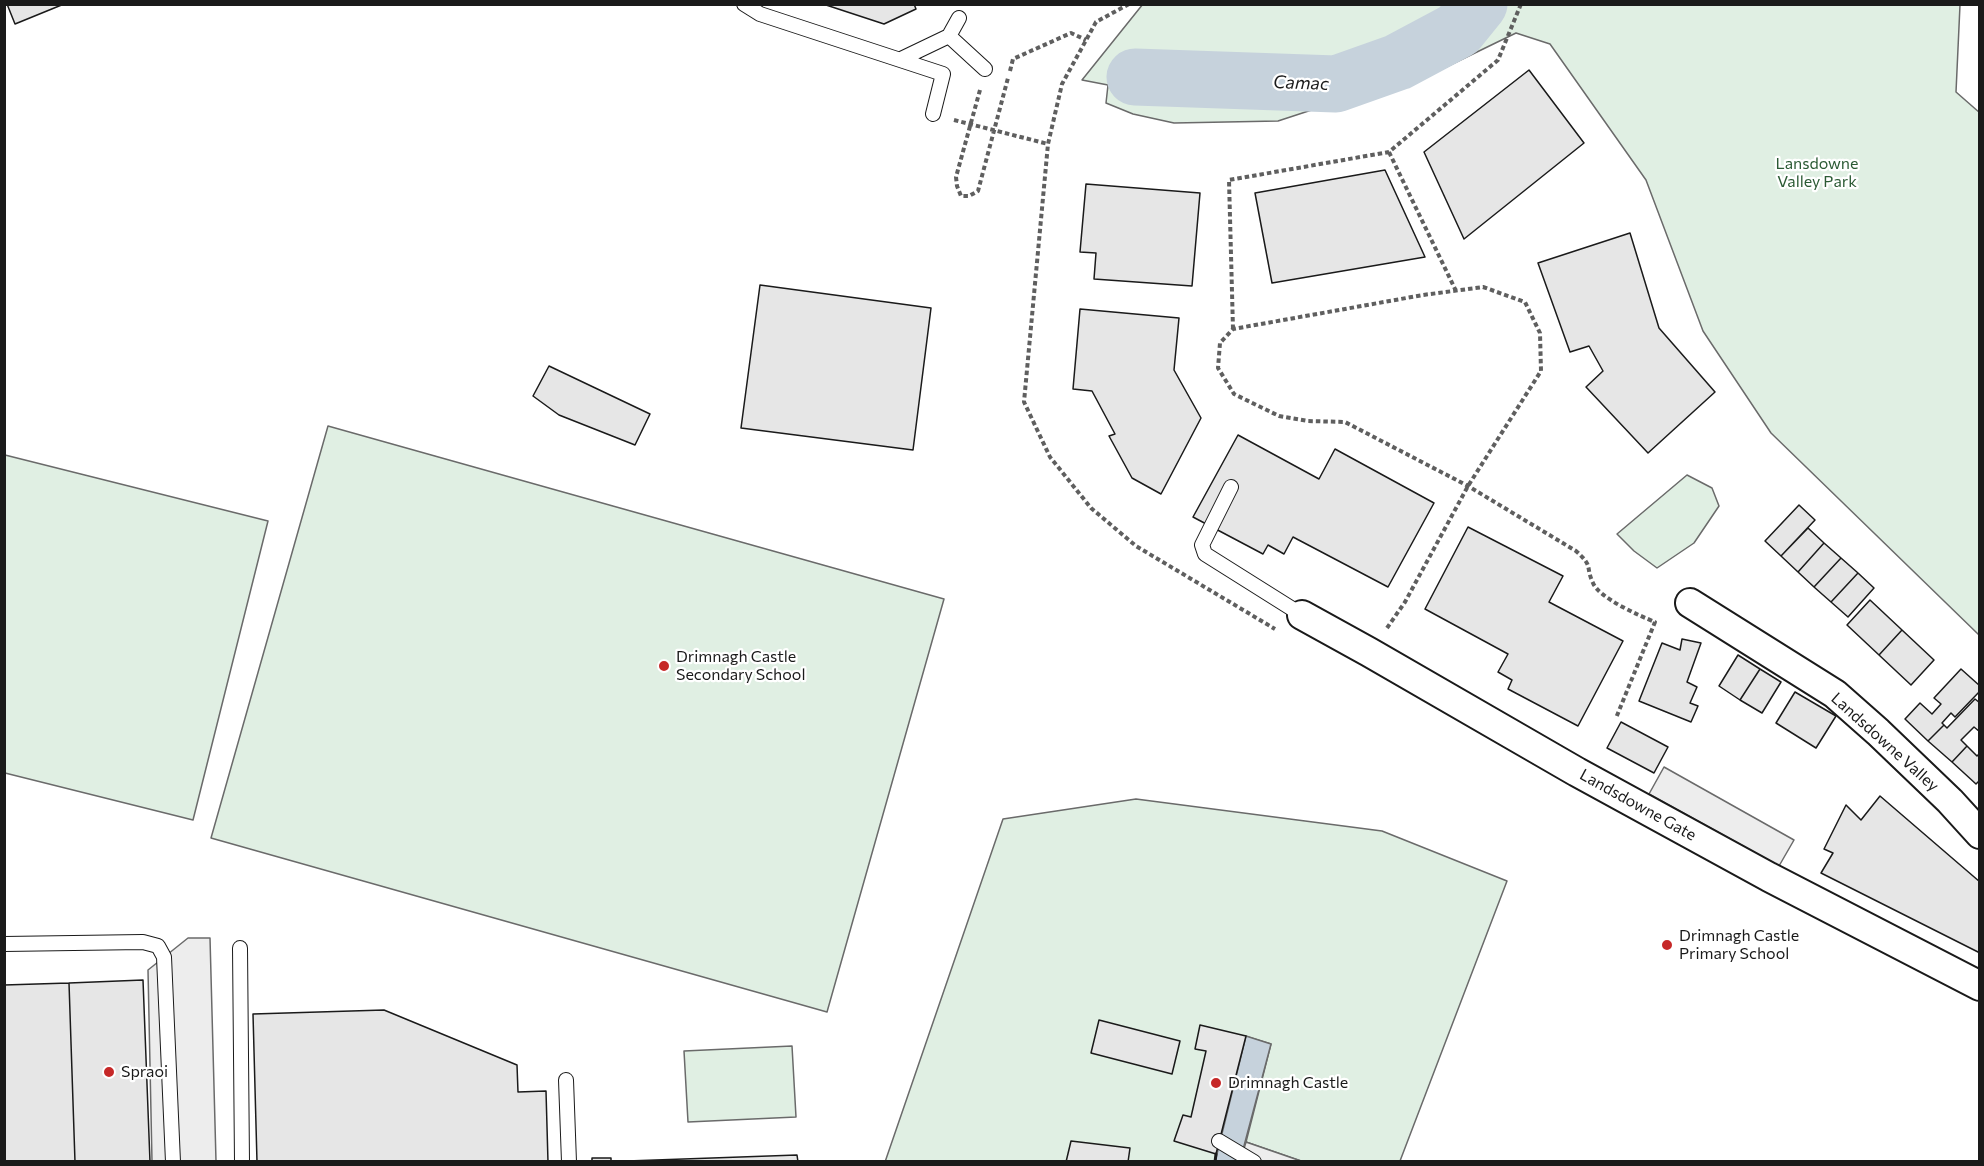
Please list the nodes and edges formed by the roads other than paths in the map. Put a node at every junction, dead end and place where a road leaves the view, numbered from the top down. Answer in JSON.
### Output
{"nodes":[{"id":1,"x":744,"y":4,"type":"edge"},
{"id":2,"x":959,"y":18,"type":"dead end"},
{"id":3,"x":949,"y":36,"type":"junction"},
{"id":4,"x":901,"y":59,"type":"junction"},
{"id":5,"x":985,"y":69,"type":"road end"},
{"id":6,"x":933,"y":114,"type":"road end"},
{"id":7,"x":1231,"y":487,"type":"dead end"},
{"id":8,"x":1690,"y":603,"type":"dead end"},
{"id":9,"x":1293,"y":625,"type":"joint"},
{"id":10,"x":1980,"y":834,"type":"edge"},
{"id":11,"x":4,"y":944,"type":"edge"},
{"id":12,"x":240,"y":948,"type":"dead end"},
{"id":13,"x":1980,"y":986,"type":"edge"},
{"id":14,"x":566,"y":1080,"type":"dead end"},
{"id":15,"x":1219,"y":1141,"type":"dead end"},
{"id":16,"x":1248,"y":1158,"type":"edge"},
{"id":17,"x":173,"y":1161,"type":"edge"},
{"id":18,"x":242,"y":1161,"type":"edge"},
{"id":19,"x":569,"y":1161,"type":"edge"}],
"edges":[{"from":1,"to":4,"type":"lane"},
{"from":2,"to":3,"type":"lane"},
{"from":3,"to":4,"type":"lane"},
{"from":3,"to":5,"type":"lane"},
{"from":4,"to":6,"type":"lane"},
{"from":7,"to":9,"type":"lane"},
{"from":8,"to":10,"type":"street","name":"Landsdowne Valley"},
{"from":9,"to":13,"type":"street","name":"Landsdowne Gate"},
{"from":11,"to":17,"type":"lane"},
{"from":12,"to":18,"type":"lane"},
{"from":14,"to":19,"type":"lane"},
{"from":15,"to":16,"type":"lane"}]}
